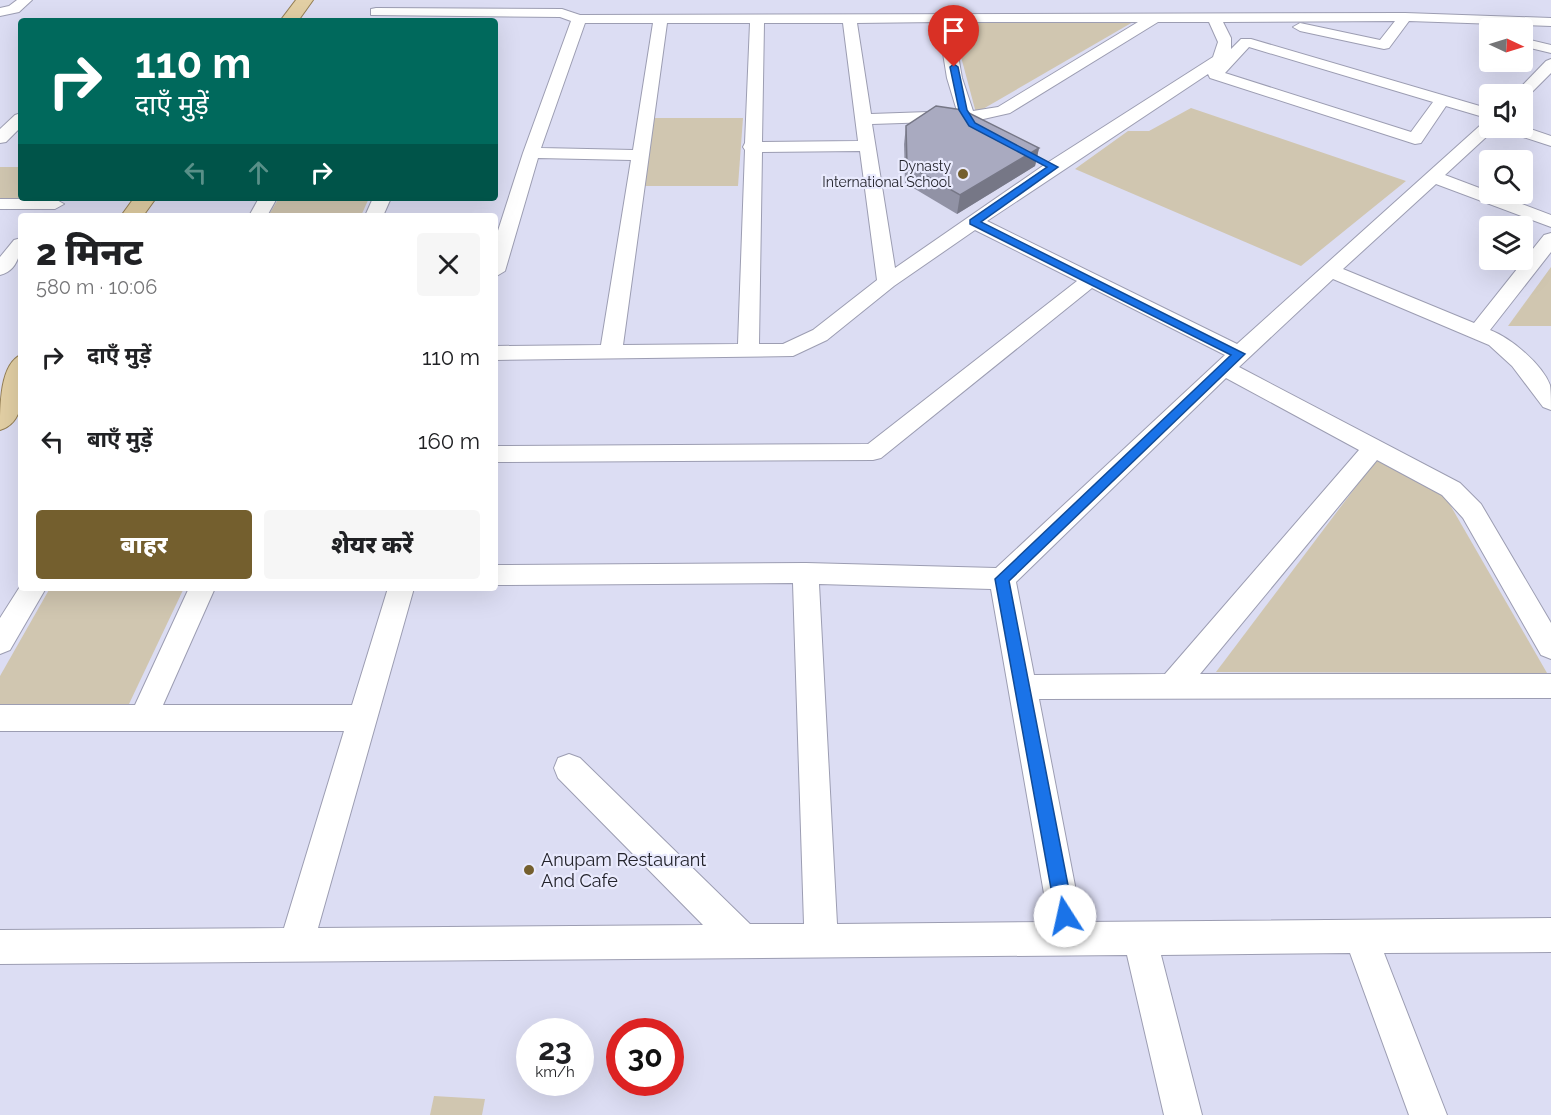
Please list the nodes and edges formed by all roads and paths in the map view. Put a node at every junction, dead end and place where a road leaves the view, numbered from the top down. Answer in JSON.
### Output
{"nodes":[{"id":1,"x":25,"y":0,"type":"edge"},
{"id":2,"x":286,"y":0,"type":"edge"},
{"id":3,"x":305,"y":0,"type":"edge"},
{"id":4,"x":480,"y":0,"type":"edge"},
{"id":5,"x":1058,"y":0,"type":"edge"},
{"id":6,"x":1438,"y":6,"type":"dead end"},
{"id":7,"x":606,"y":9,"type":"junction"},
{"id":8,"x":377,"y":11,"type":"edge"},
{"id":9,"x":0,"y":12,"type":"edge"},
{"id":10,"x":752,"y":13,"type":"junction"},
{"id":11,"x":466,"y":17,"type":"edge"},
{"id":12,"x":1156,"y":17,"type":"junction"},
{"id":13,"x":1213,"y":17,"type":"junction"},
{"id":14,"x":1405,"y":17,"type":"junction"},
{"id":15,"x":274,"y":18,"type":"edge"},
{"id":16,"x":291,"y":18,"type":"edge"},
{"id":17,"x":661,"y":18,"type":"junction"},
{"id":18,"x":849,"y":18,"type":"junction"},
{"id":19,"x":944,"y":18,"type":"junction"},
{"id":20,"x":1066,"y":18,"type":"junction"},
{"id":21,"x":1262,"y":18,"type":"junction"},
{"id":22,"x":579,"y":19,"type":"junction"},
{"id":23,"x":1453,"y":20,"type":"junction"},
{"id":24,"x":1551,"y":22,"type":"edge"},
{"id":25,"x":1479,"y":29,"type":"edge"},
{"id":26,"x":1533,"y":45,"type":"edge"},
{"id":27,"x":1551,"y":49,"type":"edge"},
{"id":28,"x":1550,"y":68,"type":"edge"},
{"id":29,"x":1532,"y":84,"type":"edge"},
{"id":30,"x":1442,"y":101,"type":"junction"},
{"id":31,"x":1479,"y":111,"type":"edge"},
{"id":32,"x":967,"y":118,"type":"junction"},
{"id":33,"x":865,"y":119,"type":"junction"},
{"id":34,"x":18,"y":121,"type":"edge"},
{"id":35,"x":992,"y":135,"type":"edge"},
{"id":36,"x":1479,"y":135,"type":"edge"},
{"id":37,"x":1533,"y":135,"type":"edge"},
{"id":38,"x":0,"y":138,"type":"edge"},
{"id":39,"x":1551,"y":141,"type":"edge"},
{"id":40,"x":751,"y":147,"type":"junction"},
{"id":41,"x":867,"y":147,"type":"junction"},
{"id":42,"x":531,"y":153,"type":"junction"},
{"id":43,"x":640,"y":155,"type":"junction"},
{"id":44,"x":1433,"y":177,"type":"junction"},
{"id":45,"x":0,"y":204,"type":"edge"},
{"id":46,"x":54,"y":206,"type":"edge"},
{"id":47,"x":1551,"y":221,"type":"edge"},
{"id":48,"x":974,"y":222,"type":"junction"},
{"id":49,"x":502,"y":225,"type":"edge"},
{"id":50,"x":1551,"y":239,"type":"edge"},
{"id":51,"x":18,"y":248,"type":"edge"},
{"id":52,"x":498,"y":252,"type":"edge"},
{"id":53,"x":0,"y":269,"type":"edge"},
{"id":54,"x":1330,"y":271,"type":"junction"},
{"id":55,"x":1090,"y":280,"type":"junction"},
{"id":56,"x":886,"y":282,"type":"junction"},
{"id":57,"x":1477,"y":333,"type":"junction"},
{"id":58,"x":748,"y":351,"type":"junction"},
{"id":59,"x":611,"y":352,"type":"junction"},
{"id":60,"x":498,"y":353,"type":"edge"},
{"id":61,"x":1232,"y":361,"type":"junction"},
{"id":62,"x":18,"y":368,"type":"edge"},
{"id":63,"x":0,"y":392,"type":"edge"},
{"id":64,"x":18,"y":394,"type":"edge"},
{"id":65,"x":1551,"y":402,"type":"edge"},
{"id":66,"x":0,"y":420,"type":"edge"},
{"id":67,"x":1375,"y":447,"type":"junction"},
{"id":68,"x":498,"y":454,"type":"edge"},
{"id":69,"x":806,"y":573,"type":"junction"},
{"id":70,"x":498,"y":575,"type":"edge"},
{"id":71,"x":1002,"y":579,"type":"junction"},
{"id":72,"x":31,"y":591,"type":"edge"},
{"id":73,"x":201,"y":591,"type":"edge"},
{"id":74,"x":400,"y":591,"type":"edge"},
{"id":75,"x":0,"y":642,"type":"edge"},
{"id":76,"x":1551,"y":646,"type":"edge"},
{"id":77,"x":1551,"y":686,"type":"edge"},
{"id":78,"x":1023,"y":687,"type":"junction"},
{"id":79,"x":1172,"y":687,"type":"junction"},
{"id":80,"x":0,"y":718,"type":"edge"},
{"id":81,"x":143,"y":718,"type":"junction"},
{"id":82,"x":363,"y":718,"type":"junction"},
{"id":83,"x":569,"y":768,"type":"dead end"},
{"id":84,"x":1551,"y":935,"type":"edge"},
{"id":85,"x":1360,"y":937,"type":"junction"},
{"id":86,"x":1140,"y":938,"type":"junction"},
{"id":87,"x":1069,"y":939,"type":"junction"},
{"id":88,"x":743,"y":941,"type":"junction"},
{"id":89,"x":821,"y":941,"type":"junction"},
{"id":90,"x":296,"y":945,"type":"junction"},
{"id":91,"x":0,"y":947,"type":"edge"},
{"id":92,"x":1183,"y":1115,"type":"edge"},
{"id":93,"x":1428,"y":1115,"type":"edge"}],
"edges":[{"from":1,"to":9,"type":"street"},
{"from":2,"to":15,"type":"main road"},
{"from":3,"to":16,"type":"main road"},
{"from":4,"to":7,"type":"street"},
{"from":5,"to":20,"type":"street"},
{"from":6,"to":23,"type":"street"},
{"from":7,"to":17,"type":"street"},
{"from":7,"to":22,"type":"street"},
{"from":8,"to":11,"type":"street"},
{"from":10,"to":17,"type":"street"},
{"from":10,"to":18,"type":"street"},
{"from":10,"to":40,"type":"street"},
{"from":11,"to":22,"type":"street"},
{"from":12,"to":13,"type":"street"},
{"from":12,"to":20,"type":"street"},
{"from":12,"to":32,"type":"street"},
{"from":13,"to":21,"type":"street"},
{"from":13,"to":48,"type":"street"},
{"from":14,"to":21,"type":"street"},
{"from":14,"to":21,"type":"street"},
{"from":14,"to":23,"type":"street"},
{"from":17,"to":43,"type":"street"},
{"from":18,"to":19,"type":"street"},
{"from":18,"to":33,"type":"street"},
{"from":19,"to":20,"type":"street"},
{"from":19,"to":32,"type":"street"},
{"from":22,"to":42,"type":"street"},
{"from":23,"to":24,"type":"street"},
{"from":23,"to":25,"type":"street"},
{"from":26,"to":27,"type":"street"},
{"from":28,"to":29,"type":"street"},
{"from":30,"to":30,"type":"street"},
{"from":30,"to":31,"type":"street"},
{"from":32,"to":33,"type":"street"},
{"from":32,"to":35,"type":"street"},
{"from":33,"to":41,"type":"street"},
{"from":34,"to":38,"type":"street"},
{"from":36,"to":44,"type":"street"},
{"from":37,"to":39,"type":"street"},
{"from":40,"to":41,"type":"street"},
{"from":40,"to":58,"type":"street"},
{"from":41,"to":56,"type":"street"},
{"from":42,"to":43,"type":"street"},
{"from":42,"to":49,"type":"street"},
{"from":43,"to":59,"type":"street"},
{"from":44,"to":47,"type":"street"},
{"from":44,"to":54,"type":"street"},
{"from":45,"to":46,"type":"street"},
{"from":48,"to":55,"type":"street"},
{"from":48,"to":56,"type":"street"},
{"from":49,"to":52,"type":"street"},
{"from":50,"to":57,"type":"street"},
{"from":51,"to":53,"type":"street"},
{"from":54,"to":57,"type":"street"},
{"from":54,"to":61,"type":"street"},
{"from":55,"to":61,"type":"street"},
{"from":55,"to":68,"type":"street"},
{"from":56,"to":58,"type":"street"},
{"from":57,"to":65,"type":"street"},
{"from":58,"to":59,"type":"street"},
{"from":59,"to":60,"type":"street"},
{"from":61,"to":67,"type":"street"},
{"from":61,"to":71,"type":"street"},
{"from":62,"to":63,"type":"main road"},
{"from":64,"to":66,"type":"main road"},
{"from":67,"to":76,"type":"street"},
{"from":67,"to":79,"type":"street"},
{"from":69,"to":70,"type":"street"},
{"from":69,"to":71,"type":"street"},
{"from":69,"to":89,"type":"street"},
{"from":71,"to":78,"type":"street"},
{"from":72,"to":75,"type":"street"},
{"from":73,"to":81,"type":"street"},
{"from":74,"to":82,"type":"street"},
{"from":77,"to":79,"type":"street"},
{"from":78,"to":79,"type":"street"},
{"from":78,"to":87,"type":"street"},
{"from":80,"to":81,"type":"street"},
{"from":81,"to":82,"type":"street"},
{"from":82,"to":90,"type":"street"},
{"from":83,"to":88,"type":"street"},
{"from":84,"to":85,"type":"street"},
{"from":85,"to":86,"type":"street"},
{"from":85,"to":93,"type":"street"},
{"from":86,"to":87,"type":"street"},
{"from":86,"to":92,"type":"street"},
{"from":87,"to":89,"type":"street"},
{"from":88,"to":89,"type":"street"},
{"from":88,"to":90,"type":"street"},
{"from":90,"to":91,"type":"street"}]}
